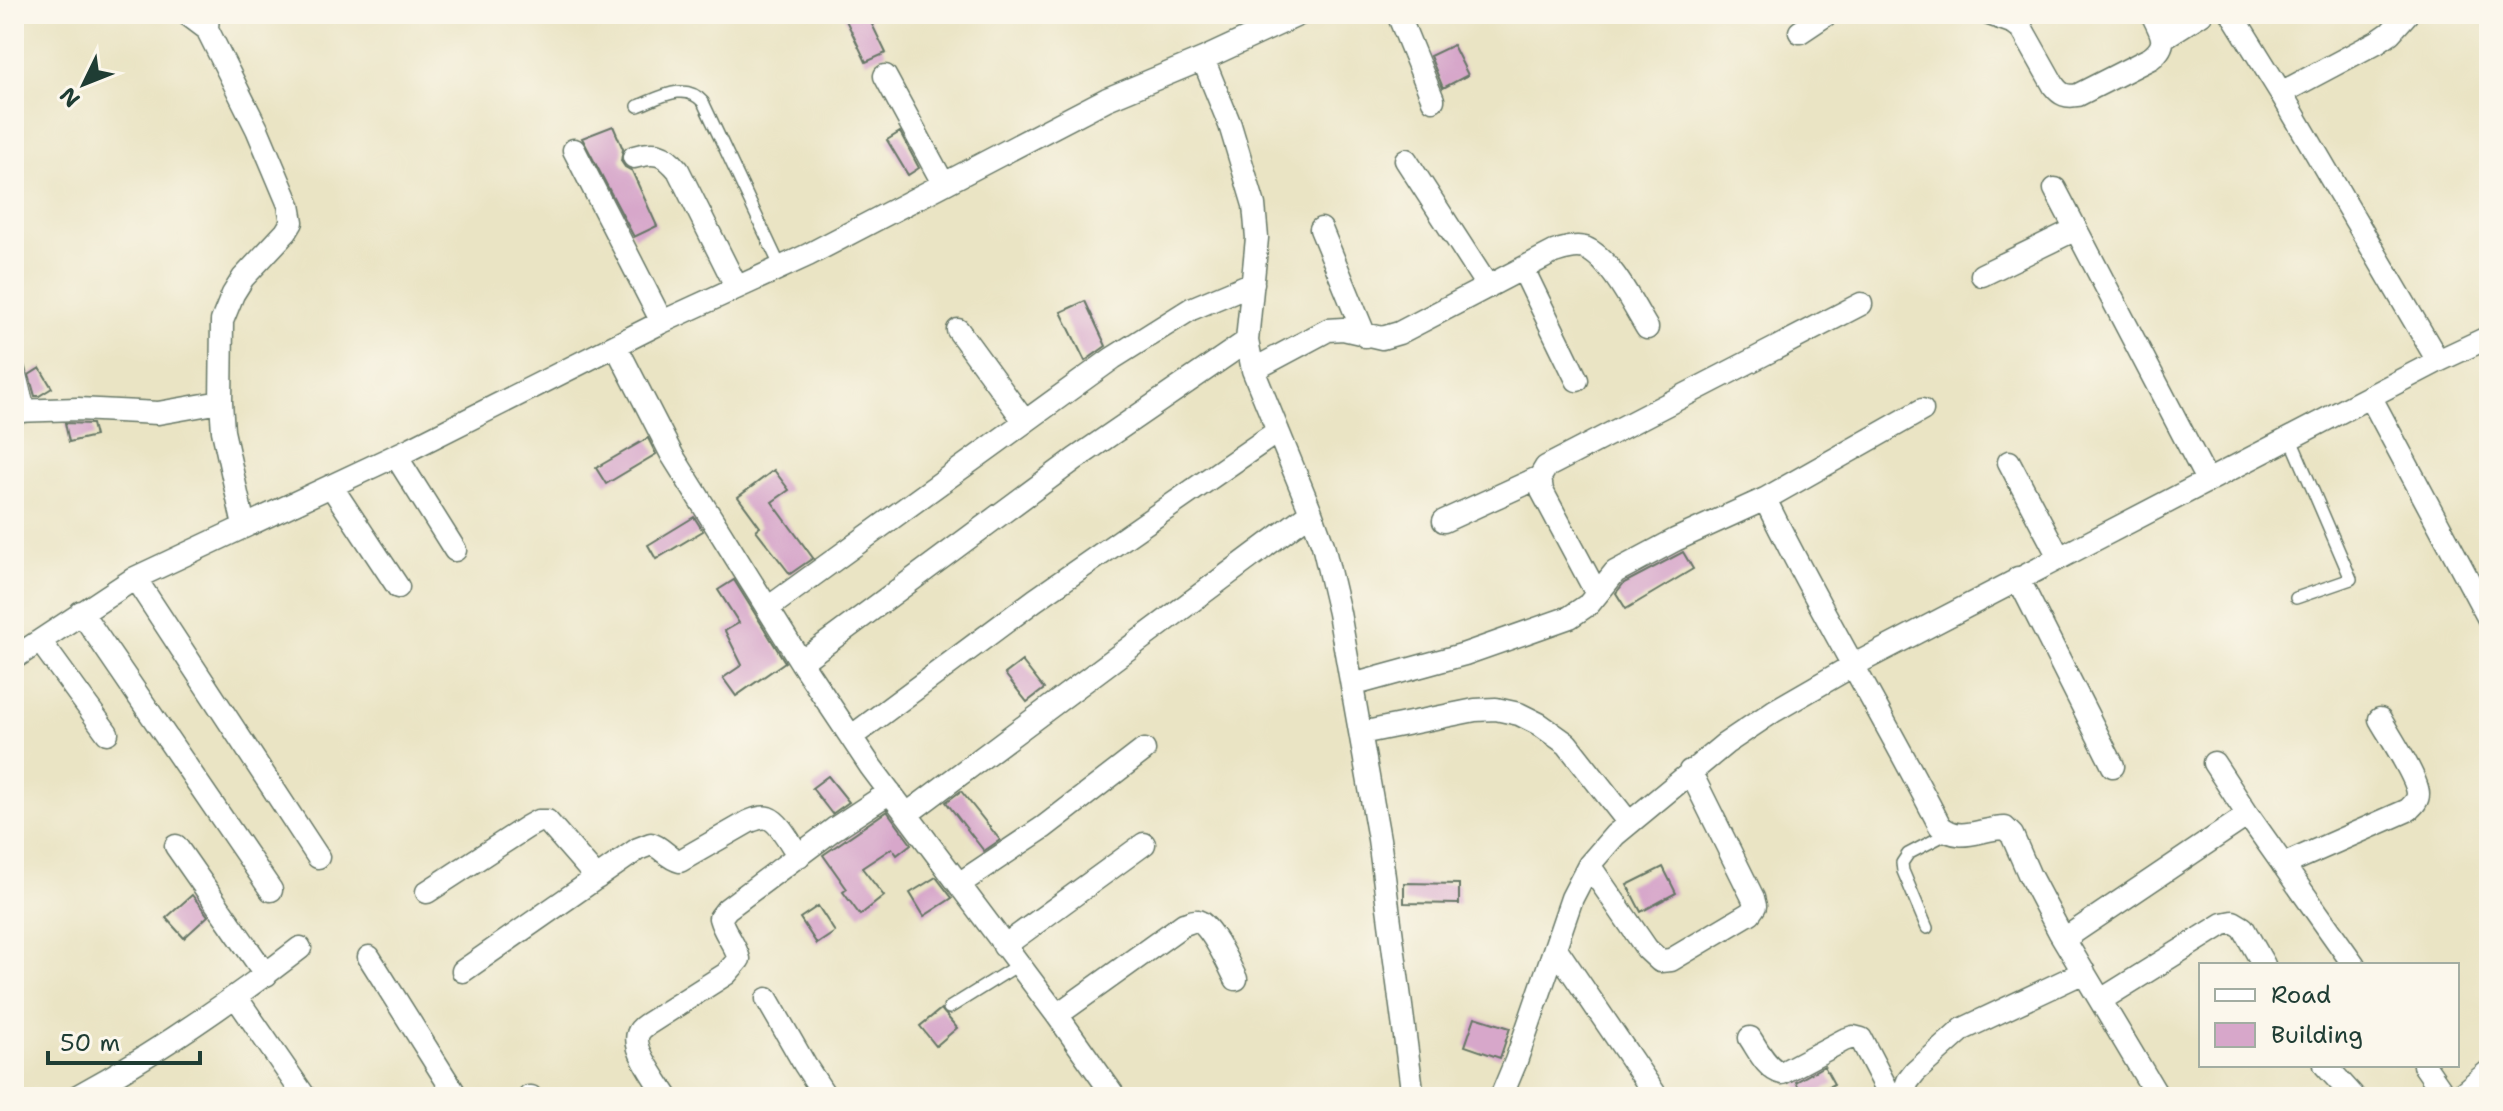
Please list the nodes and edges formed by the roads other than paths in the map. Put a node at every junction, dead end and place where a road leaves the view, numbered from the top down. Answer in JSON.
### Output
{"nodes":[{"id":1,"x":187,"y":14,"type":"edge"},
{"id":2,"x":1300,"y":14,"type":"edge"},
{"id":3,"x":1398,"y":14,"type":"edge"},
{"id":4,"x":1827,"y":14,"type":"edge"},
{"id":5,"x":1989,"y":14,"type":"edge"},
{"id":6,"x":2152,"y":14,"type":"edge"},
{"id":7,"x":2201,"y":14,"type":"edge"},
{"id":8,"x":2407,"y":14,"type":"edge"},
{"id":9,"x":2235,"y":15,"type":"edge"},
{"id":10,"x":208,"y":22,"type":"edge"},
{"id":11,"x":1800,"y":32,"type":"dead end"},
{"id":12,"x":2163,"y":38,"type":"junction"},
{"id":13,"x":1203,"y":59,"type":"junction"},
{"id":14,"x":885,"y":76,"type":"dead end"},
{"id":15,"x":2281,"y":93,"type":"junction"},
{"id":16,"x":1433,"y":100,"type":"dead end"},
{"id":17,"x":638,"y":106,"type":"dead end"},
{"id":18,"x":574,"y":150,"type":"dead end"},
{"id":19,"x":634,"y":157,"type":"dead end"},
{"id":20,"x":1406,"y":160,"type":"dead end"},
{"id":21,"x":943,"y":183,"type":"junction"},
{"id":22,"x":2055,"y":189,"type":"dead end"},
{"id":23,"x":1321,"y":229,"type":"dead end"},
{"id":24,"x":2076,"y":229,"type":"junction"},
{"id":25,"x":781,"y":268,"type":"junction"},
{"id":26,"x":1523,"y":269,"type":"junction"},
{"id":27,"x":1982,"y":275,"type":"dead end"},
{"id":28,"x":1253,"y":283,"type":"junction"},
{"id":29,"x":736,"y":286,"type":"junction"},
{"id":30,"x":1488,"y":287,"type":"junction"},
{"id":31,"x":1861,"y":304,"type":"dead end"},
{"id":32,"x":662,"y":322,"type":"junction"},
{"id":33,"x":1647,"y":328,"type":"dead end"},
{"id":34,"x":958,"y":330,"type":"dead end"},
{"id":35,"x":1365,"y":336,"type":"junction"},
{"id":36,"x":2489,"y":337,"type":"edge"},
{"id":37,"x":1247,"y":341,"type":"junction"},
{"id":38,"x":616,"y":346,"type":"junction"},
{"id":39,"x":2438,"y":361,"type":"junction"},
{"id":40,"x":1253,"y":370,"type":"junction"},
{"id":41,"x":14,"y":371,"type":"edge"},
{"id":42,"x":1577,"y":380,"type":"dead end"},
{"id":43,"x":2370,"y":396,"type":"junction"},
{"id":44,"x":221,"y":402,"type":"junction"},
{"id":45,"x":1922,"y":410,"type":"dead end"},
{"id":46,"x":19,"y":411,"type":"edge"},
{"id":47,"x":1025,"y":422,"type":"junction"},
{"id":48,"x":1278,"y":431,"type":"junction"},
{"id":49,"x":2290,"y":437,"type":"junction"},
{"id":50,"x":396,"y":456,"type":"junction"},
{"id":51,"x":2009,"y":462,"type":"dead end"},
{"id":52,"x":1540,"y":477,"type":"junction"},
{"id":53,"x":2207,"y":480,"type":"junction"},
{"id":54,"x":331,"y":486,"type":"junction"},
{"id":55,"x":1765,"y":499,"type":"junction"},
{"id":56,"x":1311,"y":512,"type":"junction"},
{"id":57,"x":1444,"y":521,"type":"dead end"},
{"id":58,"x":244,"y":526,"type":"junction"},
{"id":59,"x":455,"y":550,"type":"dead end"},
{"id":60,"x":2059,"y":557,"type":"junction"},
{"id":61,"x":135,"y":578,"type":"junction"},
{"id":62,"x":2018,"y":578,"type":"junction"},
{"id":63,"x":398,"y":587,"type":"dead end"},
{"id":64,"x":1597,"y":594,"type":"junction"},
{"id":65,"x":2296,"y":598,"type":"dead end"},
{"id":66,"x":768,"y":608,"type":"junction"},
{"id":67,"x":81,"y":612,"type":"junction"},
{"id":68,"x":2489,"y":619,"type":"edge"},
{"id":69,"x":40,"y":641,"type":"junction"},
{"id":70,"x":14,"y":658,"type":"edge"},
{"id":71,"x":801,"y":662,"type":"junction"},
{"id":72,"x":1852,"y":666,"type":"junction"},
{"id":73,"x":1352,"y":685,"type":"junction"},
{"id":74,"x":2380,"y":719,"type":"dead end"},
{"id":75,"x":107,"y":733,"type":"dead end"},
{"id":76,"x":1361,"y":733,"type":"junction"},
{"id":77,"x":851,"y":737,"type":"junction"},
{"id":78,"x":1144,"y":750,"type":"dead end"},
{"id":79,"x":2214,"y":763,"type":"dead end"},
{"id":80,"x":2113,"y":766,"type":"dead end"},
{"id":81,"x":1690,"y":771,"type":"junction"},
{"id":82,"x":890,"y":792,"type":"junction"},
{"id":83,"x":907,"y":814,"type":"junction"},
{"id":84,"x":2248,"y":815,"type":"junction"},
{"id":85,"x":1629,"y":823,"type":"junction"},
{"id":86,"x":1948,"y":833,"type":"junction"},
{"id":87,"x":1144,"y":844,"type":"dead end"},
{"id":88,"x":176,"y":846,"type":"dead end"},
{"id":89,"x":799,"y":856,"type":"junction"},
{"id":90,"x":318,"y":857,"type":"dead end"},
{"id":91,"x":1589,"y":865,"type":"junction"},
{"id":92,"x":2283,"y":865,"type":"junction"},
{"id":93,"x":597,"y":878,"type":"junction"},
{"id":94,"x":959,"y":884,"type":"junction"},
{"id":95,"x":271,"y":890,"type":"dead end"},
{"id":96,"x":427,"y":892,"type":"dead end"},
{"id":97,"x":1927,"y":928,"type":"dead end"},
{"id":98,"x":2064,"y":939,"type":"junction"},
{"id":99,"x":1004,"y":946,"type":"junction"},
{"id":100,"x":1555,"y":947,"type":"junction"},
{"id":101,"x":300,"y":948,"type":"dead end"},
{"id":102,"x":369,"y":957,"type":"dead end"},
{"id":103,"x":2263,"y":963,"type":"edge"},
{"id":104,"x":2353,"y":963,"type":"edge"},
{"id":105,"x":1018,"y":965,"type":"junction"},
{"id":106,"x":463,"y":971,"type":"dead end"},
{"id":107,"x":2084,"y":972,"type":"junction"},
{"id":108,"x":266,"y":975,"type":"junction"},
{"id":109,"x":1236,"y":979,"type":"dead end"},
{"id":110,"x":236,"y":997,"type":"junction"},
{"id":111,"x":767,"y":999,"type":"dead end"},
{"id":112,"x":2101,"y":1000,"type":"junction"},
{"id":113,"x":949,"y":1008,"type":"dead end"},
{"id":114,"x":1057,"y":1015,"type":"junction"},
{"id":115,"x":1750,"y":1038,"type":"dead end"},
{"id":116,"x":2327,"y":1067,"type":"edge"},
{"id":117,"x":2425,"y":1067,"type":"edge"},
{"id":118,"x":2489,"y":1071,"type":"edge"},
{"id":119,"x":76,"y":1097,"type":"edge"},
{"id":120,"x":305,"y":1097,"type":"edge"},
{"id":121,"x":457,"y":1097,"type":"edge"},
{"id":122,"x":667,"y":1097,"type":"edge"},
{"id":123,"x":826,"y":1097,"type":"edge"},
{"id":124,"x":1115,"y":1097,"type":"edge"},
{"id":125,"x":1413,"y":1097,"type":"edge"},
{"id":126,"x":1501,"y":1097,"type":"edge"},
{"id":127,"x":1657,"y":1097,"type":"edge"},
{"id":128,"x":1891,"y":1097,"type":"edge"},
{"id":129,"x":1907,"y":1097,"type":"edge"},
{"id":130,"x":2158,"y":1097,"type":"edge"},
{"id":131,"x":2354,"y":1097,"type":"edge"},
{"id":132,"x":2446,"y":1097,"type":"edge"},
{"id":133,"x":2458,"y":1097,"type":"edge"}],
"edges":[{"from":1,"to":10,"type":"street"},
{"from":2,"to":13,"type":"street"},
{"from":3,"to":16,"type":"street"},
{"from":4,"to":11,"type":"street"},
{"from":5,"to":12,"type":"street"},
{"from":6,"to":12,"type":"street"},
{"from":7,"to":12,"type":"street"},
{"from":8,"to":15,"type":"street"},
{"from":9,"to":15,"type":"street"},
{"from":10,"to":44,"type":"street"},
{"from":13,"to":21,"type":"street"},
{"from":13,"to":28,"type":"street"},
{"from":14,"to":21,"type":"street"},
{"from":15,"to":39,"type":"street"},
{"from":17,"to":25,"type":"lane"},
{"from":18,"to":32,"type":"street"},
{"from":19,"to":29,"type":"street"},
{"from":20,"to":30,"type":"street"},
{"from":21,"to":25,"type":"street"},
{"from":22,"to":24,"type":"street"},
{"from":23,"to":35,"type":"street"},
{"from":24,"to":27,"type":"street"},
{"from":24,"to":53,"type":"street"},
{"from":25,"to":29,"type":"street"},
{"from":26,"to":30,"type":"street"},
{"from":26,"to":33,"type":"street"},
{"from":26,"to":42,"type":"street"},
{"from":28,"to":37,"type":"street"},
{"from":28,"to":47,"type":"street"},
{"from":29,"to":32,"type":"street"},
{"from":30,"to":35,"type":"street"},
{"from":31,"to":52,"type":"street"},
{"from":32,"to":38,"type":"street"},
{"from":34,"to":47,"type":"street"},
{"from":35,"to":40,"type":"street"},
{"from":36,"to":39,"type":"street"},
{"from":37,"to":40,"type":"street"},
{"from":37,"to":71,"type":"street"},
{"from":38,"to":50,"type":"street"},
{"from":38,"to":66,"type":"street"},
{"from":39,"to":43,"type":"street"},
{"from":40,"to":48,"type":"street"},
{"from":41,"to":46,"type":"street"},
{"from":43,"to":49,"type":"street"},
{"from":43,"to":68,"type":"street"},
{"from":44,"to":46,"type":"street"},
{"from":44,"to":58,"type":"street"},
{"from":45,"to":55,"type":"street"},
{"from":47,"to":66,"type":"street"},
{"from":48,"to":56,"type":"street"},
{"from":48,"to":77,"type":"street"},
{"from":49,"to":53,"type":"street"},
{"from":49,"to":65,"type":"lane"},
{"from":50,"to":54,"type":"street"},
{"from":50,"to":59,"type":"street"},
{"from":51,"to":60,"type":"street"},
{"from":52,"to":57,"type":"street"},
{"from":52,"to":64,"type":"street"},
{"from":53,"to":60,"type":"street"},
{"from":54,"to":58,"type":"street"},
{"from":54,"to":63,"type":"street"},
{"from":55,"to":64,"type":"street"},
{"from":55,"to":72,"type":"street"},
{"from":56,"to":73,"type":"street"},
{"from":56,"to":83,"type":"street"},
{"from":58,"to":61,"type":"street"},
{"from":60,"to":62,"type":"street"},
{"from":61,"to":67,"type":"street"},
{"from":61,"to":90,"type":"street"},
{"from":62,"to":72,"type":"street"},
{"from":62,"to":80,"type":"street"},
{"from":64,"to":73,"type":"street"},
{"from":66,"to":71,"type":"street"},
{"from":67,"to":69,"type":"street"},
{"from":67,"to":95,"type":"street"},
{"from":69,"to":70,"type":"street"},
{"from":69,"to":75,"type":"street"},
{"from":71,"to":77,"type":"street"},
{"from":72,"to":81,"type":"street"},
{"from":72,"to":86,"type":"street"},
{"from":73,"to":76,"type":"street"},
{"from":74,"to":92,"type":"street"},
{"from":76,"to":85,"type":"street"},
{"from":76,"to":125,"type":"street"},
{"from":77,"to":82,"type":"street"},
{"from":78,"to":94,"type":"street"},
{"from":79,"to":84,"type":"street"},
{"from":81,"to":85,"type":"street"},
{"from":81,"to":91,"type":"street"},
{"from":82,"to":83,"type":"street"},
{"from":82,"to":89,"type":"street"},
{"from":83,"to":94,"type":"street"},
{"from":84,"to":92,"type":"street"},
{"from":84,"to":98,"type":"street"},
{"from":85,"to":91,"type":"street"},
{"from":86,"to":97,"type":"lane"},
{"from":86,"to":98,"type":"street"},
{"from":87,"to":99,"type":"street"},
{"from":88,"to":108,"type":"street"},
{"from":89,"to":93,"type":"street"},
{"from":89,"to":122,"type":"street"},
{"from":91,"to":100,"type":"street"},
{"from":92,"to":104,"type":"street"},
{"from":93,"to":96,"type":"street"},
{"from":93,"to":106,"type":"street"},
{"from":94,"to":99,"type":"street"},
{"from":98,"to":107,"type":"street"},
{"from":99,"to":105,"type":"street"},
{"from":100,"to":126,"type":"street"},
{"from":100,"to":127,"type":"street"},
{"from":101,"to":108,"type":"street"},
{"from":102,"to":121,"type":"street"},
{"from":103,"to":112,"type":"street"},
{"from":105,"to":113,"type":"lane"},
{"from":105,"to":114,"type":"street"},
{"from":107,"to":112,"type":"street"},
{"from":107,"to":129,"type":"street"},
{"from":108,"to":110,"type":"street"},
{"from":109,"to":114,"type":"street"},
{"from":110,"to":119,"type":"street"},
{"from":110,"to":120,"type":"street"},
{"from":111,"to":123,"type":"street"},
{"from":112,"to":130,"type":"street"},
{"from":114,"to":124,"type":"street"},
{"from":115,"to":128,"type":"street"},
{"from":116,"to":131,"type":"street"},
{"from":117,"to":132,"type":"street"},
{"from":118,"to":133,"type":"street"}]}
